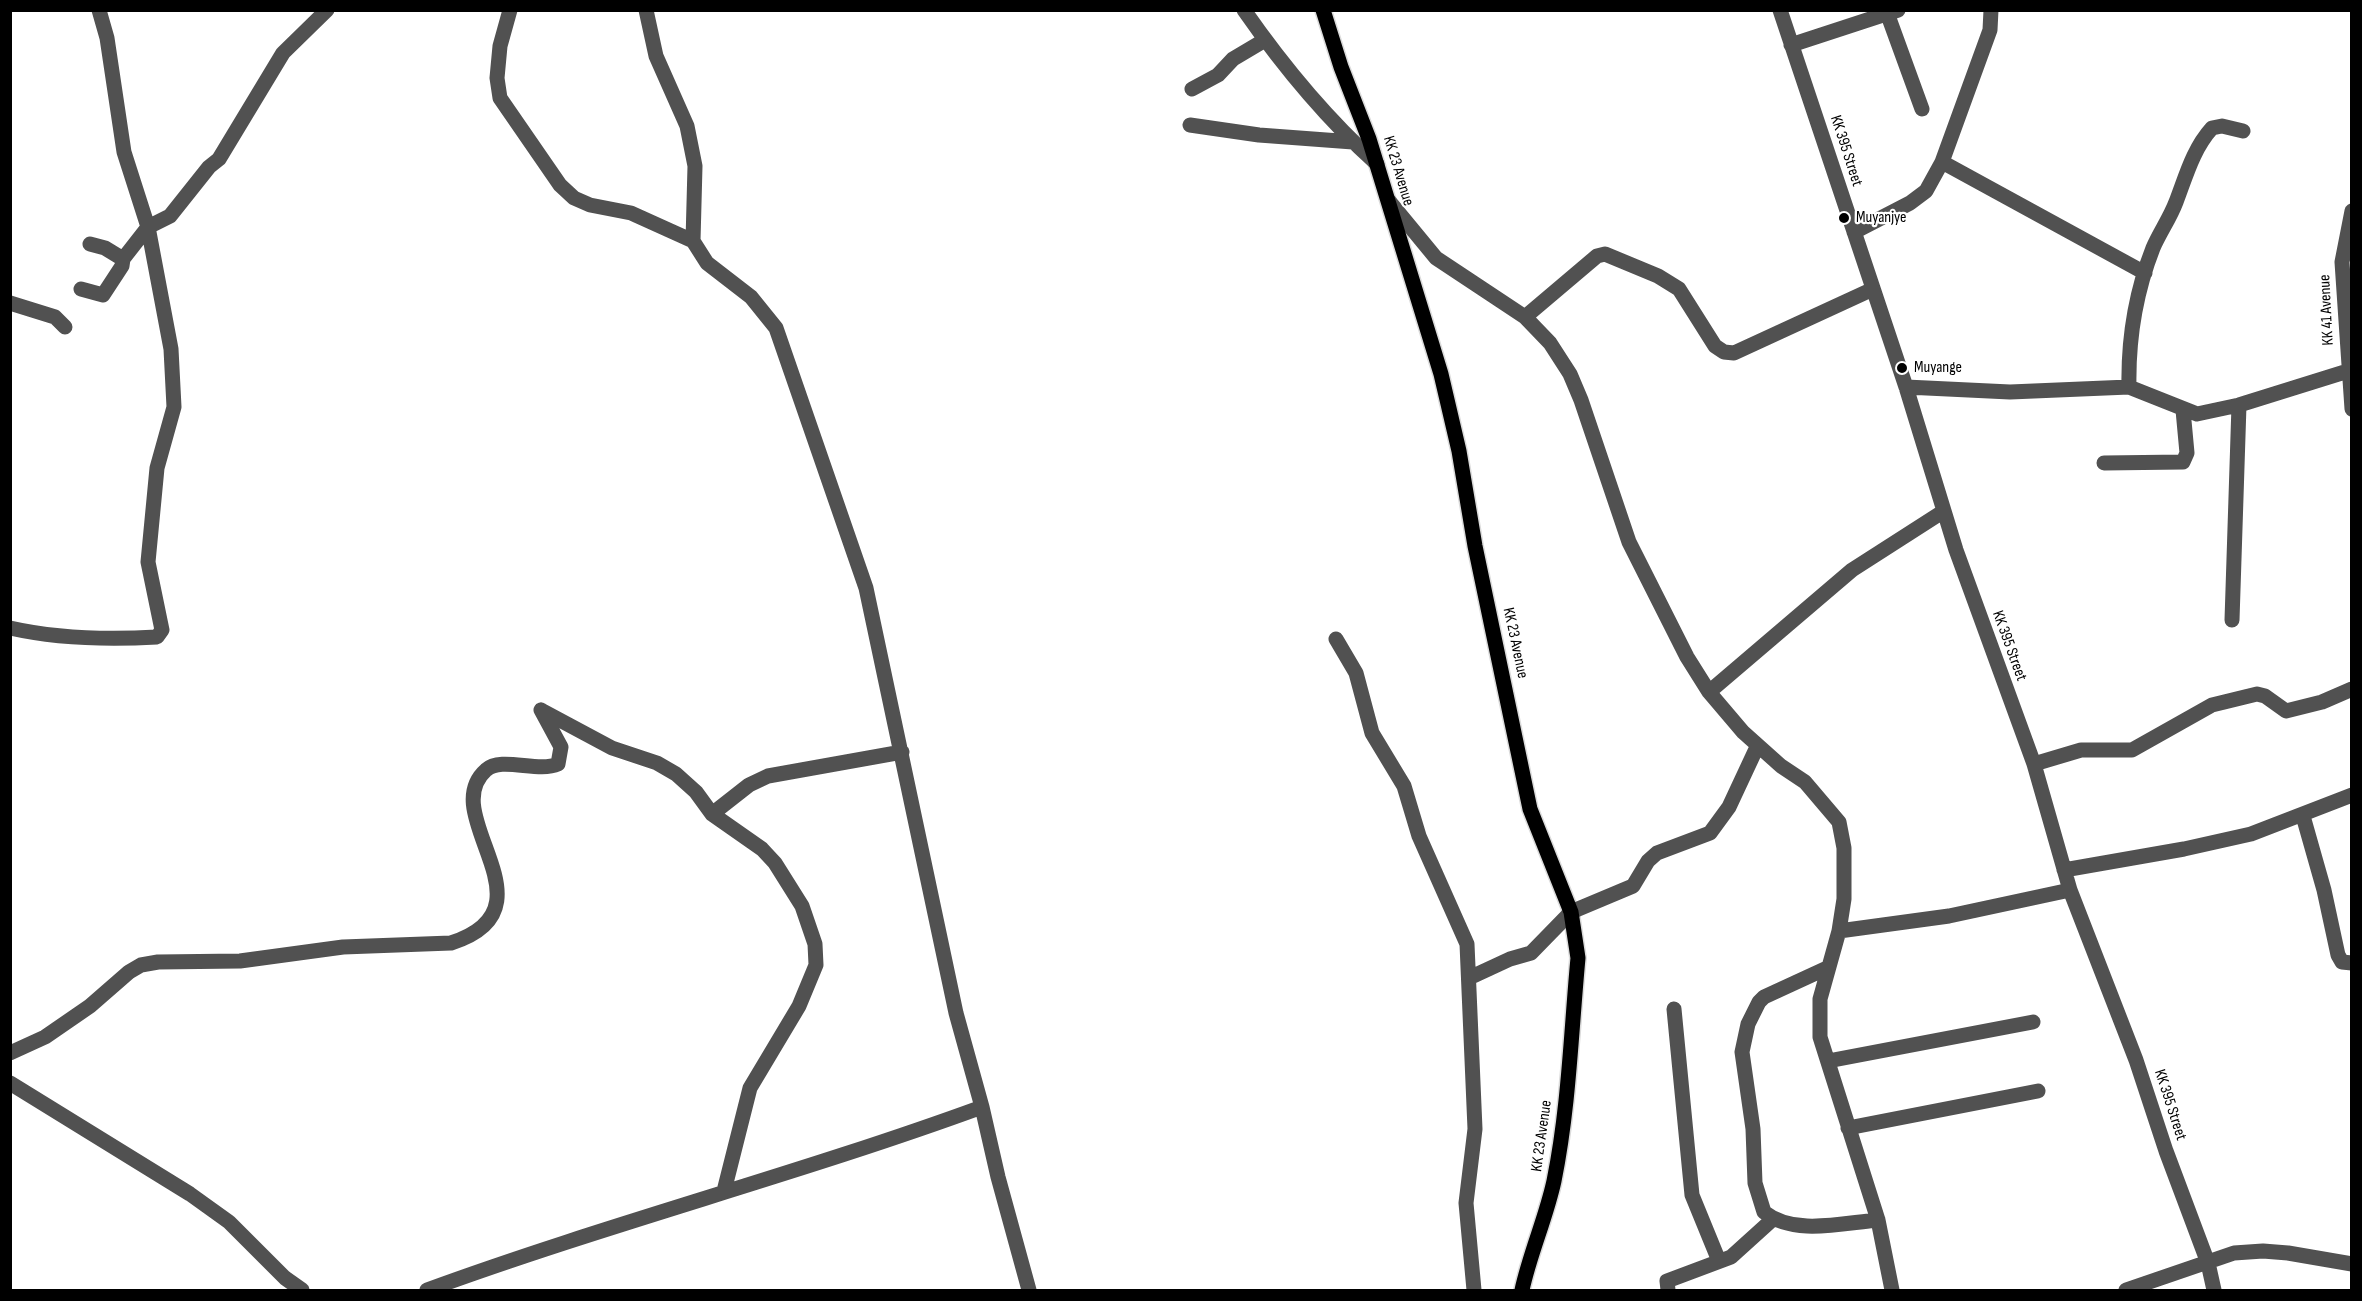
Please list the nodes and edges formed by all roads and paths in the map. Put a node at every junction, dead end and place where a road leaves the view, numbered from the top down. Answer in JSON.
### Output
{"nodes":[{"id":1,"x":99,"y":10,"type":"edge"},
{"id":2,"x":327,"y":10,"type":"edge"},
{"id":3,"x":510,"y":10,"type":"edge"},
{"id":4,"x":646,"y":10,"type":"edge"},
{"id":5,"x":1244,"y":10,"type":"edge"},
{"id":6,"x":1323,"y":10,"type":"edge"},
{"id":7,"x":1780,"y":10,"type":"edge"},
{"id":8,"x":1992,"y":11,"type":"edge"},
{"id":9,"x":1890,"y":12,"type":"edge"},
{"id":10,"x":1265,"y":40,"type":"junction"},
{"id":11,"x":1791,"y":45,"type":"junction"},
{"id":12,"x":1192,"y":89,"type":"dead end"},
{"id":13,"x":1922,"y":109,"type":"dead end"},
{"id":14,"x":1190,"y":125,"type":"dead end"},
{"id":15,"x":2242,"y":131,"type":"dead end"},
{"id":16,"x":1353,"y":142,"type":"junction"},
{"id":17,"x":1942,"y":162,"type":"junction"},
{"id":18,"x":1377,"y":164,"type":"junction"},
{"id":19,"x":1389,"y":201,"type":"junction"},
{"id":20,"x":2352,"y":211,"type":"edge"},
{"id":21,"x":148,"y":227,"type":"junction"},
{"id":22,"x":1854,"y":232,"type":"junction"},
{"id":23,"x":693,"y":242,"type":"junction"},
{"id":24,"x":90,"y":244,"type":"dead end"},
{"id":25,"x":123,"y":259,"type":"junction"},
{"id":26,"x":2145,"y":273,"type":"junction"},
{"id":27,"x":81,"y":288,"type":"dead end"},
{"id":28,"x":1873,"y":290,"type":"junction"},
{"id":29,"x":10,"y":303,"type":"edge"},
{"id":30,"x":1526,"y":317,"type":"junction"},
{"id":31,"x":65,"y":327,"type":"dead end"},
{"id":32,"x":2348,"y":371,"type":"junction"},
{"id":33,"x":1906,"y":387,"type":"junction"},
{"id":34,"x":2129,"y":387,"type":"junction"},
{"id":35,"x":2239,"y":405,"type":"junction"},
{"id":36,"x":2352,"y":409,"type":"edge"},
{"id":37,"x":2183,"y":410,"type":"junction"},
{"id":38,"x":2104,"y":463,"type":"dead end"},
{"id":39,"x":1944,"y":511,"type":"junction"},
{"id":40,"x":2232,"y":620,"type":"dead end"},
{"id":41,"x":10,"y":628,"type":"edge"},
{"id":42,"x":1336,"y":639,"type":"dead end"},
{"id":43,"x":2352,"y":689,"type":"edge"},
{"id":44,"x":1709,"y":692,"type":"junction"},
{"id":45,"x":1757,"y":747,"type":"junction"},
{"id":46,"x":902,"y":752,"type":"junction"},
{"id":47,"x":2034,"y":764,"type":"junction"},
{"id":48,"x":2352,"y":795,"type":"edge"},
{"id":49,"x":712,"y":814,"type":"junction"},
{"id":50,"x":2303,"y":816,"type":"junction"},
{"id":51,"x":2064,"y":870,"type":"junction"},
{"id":52,"x":2070,"y":890,"type":"junction"},
{"id":53,"x":1571,"y":912,"type":"junction"},
{"id":54,"x":1839,"y":931,"type":"junction"},
{"id":55,"x":2352,"y":963,"type":"edge"},
{"id":56,"x":1827,"y":968,"type":"junction"},
{"id":57,"x":1469,"y":978,"type":"junction"},
{"id":58,"x":1674,"y":1009,"type":"dead end"},
{"id":59,"x":2033,"y":1022,"type":"dead end"},
{"id":60,"x":10,"y":1053,"type":"edge"},
{"id":61,"x":1828,"y":1061,"type":"junction"},
{"id":62,"x":10,"y":1083,"type":"edge"},
{"id":63,"x":2038,"y":1091,"type":"dead end"},
{"id":64,"x":982,"y":1107,"type":"junction"},
{"id":65,"x":1848,"y":1128,"type":"junction"},
{"id":66,"x":724,"y":1191,"type":"junction"},
{"id":67,"x":1773,"y":1219,"type":"junction"},
{"id":68,"x":1878,"y":1220,"type":"junction"},
{"id":69,"x":1719,"y":1261,"type":"junction"},
{"id":70,"x":2208,"y":1263,"type":"junction"},
{"id":71,"x":2352,"y":1264,"type":"edge"},
{"id":72,"x":302,"y":1290,"type":"edge"},
{"id":73,"x":427,"y":1290,"type":"edge"},
{"id":74,"x":1029,"y":1290,"type":"edge"},
{"id":75,"x":1474,"y":1290,"type":"edge"},
{"id":76,"x":1522,"y":1290,"type":"edge"},
{"id":77,"x":1668,"y":1290,"type":"edge"},
{"id":78,"x":1892,"y":1290,"type":"edge"},
{"id":79,"x":2126,"y":1290,"type":"edge"},
{"id":80,"x":2214,"y":1290,"type":"edge"}],
"edges":[{"from":1,"to":21,"type":"street"},
{"from":2,"to":21,"type":"street"},
{"from":3,"to":23,"type":"street"},
{"from":4,"to":23,"type":"street"},
{"from":5,"to":10,"type":"street"},
{"from":6,"to":18,"type":"main road","name":"KK 23 Avenue"},
{"from":7,"to":11,"type":"street","name":"KK 395 Street"},
{"from":8,"to":17,"type":"street"},
{"from":9,"to":11,"type":"street"},
{"from":9,"to":13,"type":"street"},
{"from":10,"to":12,"type":"street"},
{"from":10,"to":16,"type":"street"},
{"from":11,"to":22,"type":"street","name":"KK 395 Street"},
{"from":14,"to":16,"type":"street"},
{"from":15,"to":26,"type":"street"},
{"from":16,"to":18,"type":"street"},
{"from":17,"to":22,"type":"street"},
{"from":17,"to":26,"type":"street"},
{"from":18,"to":19,"type":"main road","name":"KK 23 Avenue"},
{"from":19,"to":30,"type":"street"},
{"from":19,"to":53,"type":"main road","name":"KK 23 Avenue"},
{"from":20,"to":32,"type":"street","name":"KK 41 Avenue"},
{"from":21,"to":25,"type":"street"},
{"from":21,"to":41,"type":"street"},
{"from":22,"to":28,"type":"street","name":"KK 395 Street"},
{"from":23,"to":46,"type":"street"},
{"from":24,"to":25,"type":"street"},
{"from":25,"to":27,"type":"street"},
{"from":26,"to":34,"type":"street"},
{"from":28,"to":30,"type":"street"},
{"from":28,"to":33,"type":"street","name":"KK 395 Street"},
{"from":29,"to":31,"type":"street"},
{"from":30,"to":44,"type":"street"},
{"from":32,"to":35,"type":"street"},
{"from":32,"to":36,"type":"street","name":"KK 41 Avenue"},
{"from":33,"to":34,"type":"street"},
{"from":33,"to":39,"type":"street","name":"KK 395 Street"},
{"from":34,"to":37,"type":"street"},
{"from":35,"to":37,"type":"street"},
{"from":35,"to":40,"type":"street"},
{"from":37,"to":38,"type":"street"},
{"from":39,"to":44,"type":"street"},
{"from":39,"to":47,"type":"street","name":"KK 395 Street"},
{"from":42,"to":57,"type":"street"},
{"from":43,"to":47,"type":"street"},
{"from":44,"to":45,"type":"street"},
{"from":45,"to":53,"type":"street"},
{"from":45,"to":54,"type":"street"},
{"from":46,"to":49,"type":"street"},
{"from":46,"to":64,"type":"street"},
{"from":47,"to":51,"type":"street","name":"KK 395 Street"},
{"from":48,"to":50,"type":"street"},
{"from":49,"to":60,"type":"street"},
{"from":49,"to":66,"type":"street"},
{"from":50,"to":51,"type":"street"},
{"from":50,"to":55,"type":"street"},
{"from":51,"to":52,"type":"street","name":"KK 395 Street"},
{"from":52,"to":54,"type":"street"},
{"from":52,"to":70,"type":"street","name":"KK 395 Street"},
{"from":53,"to":57,"type":"street"},
{"from":53,"to":76,"type":"main road","name":"KK 23 Avenue"},
{"from":54,"to":56,"type":"street"},
{"from":56,"to":61,"type":"street"},
{"from":56,"to":67,"type":"street"},
{"from":57,"to":75,"type":"street"},
{"from":58,"to":69,"type":"street"},
{"from":59,"to":61,"type":"street"},
{"from":61,"to":65,"type":"street"},
{"from":62,"to":72,"type":"street"},
{"from":63,"to":65,"type":"street"},
{"from":64,"to":66,"type":"street"},
{"from":64,"to":74,"type":"street"},
{"from":65,"to":68,"type":"street"},
{"from":66,"to":73,"type":"street"},
{"from":67,"to":68,"type":"street"},
{"from":67,"to":69,"type":"street"},
{"from":68,"to":78,"type":"street"},
{"from":69,"to":77,"type":"street"},
{"from":70,"to":71,"type":"street"},
{"from":70,"to":79,"type":"street"},
{"from":70,"to":80,"type":"street","name":"KK 395 Street"}]}
